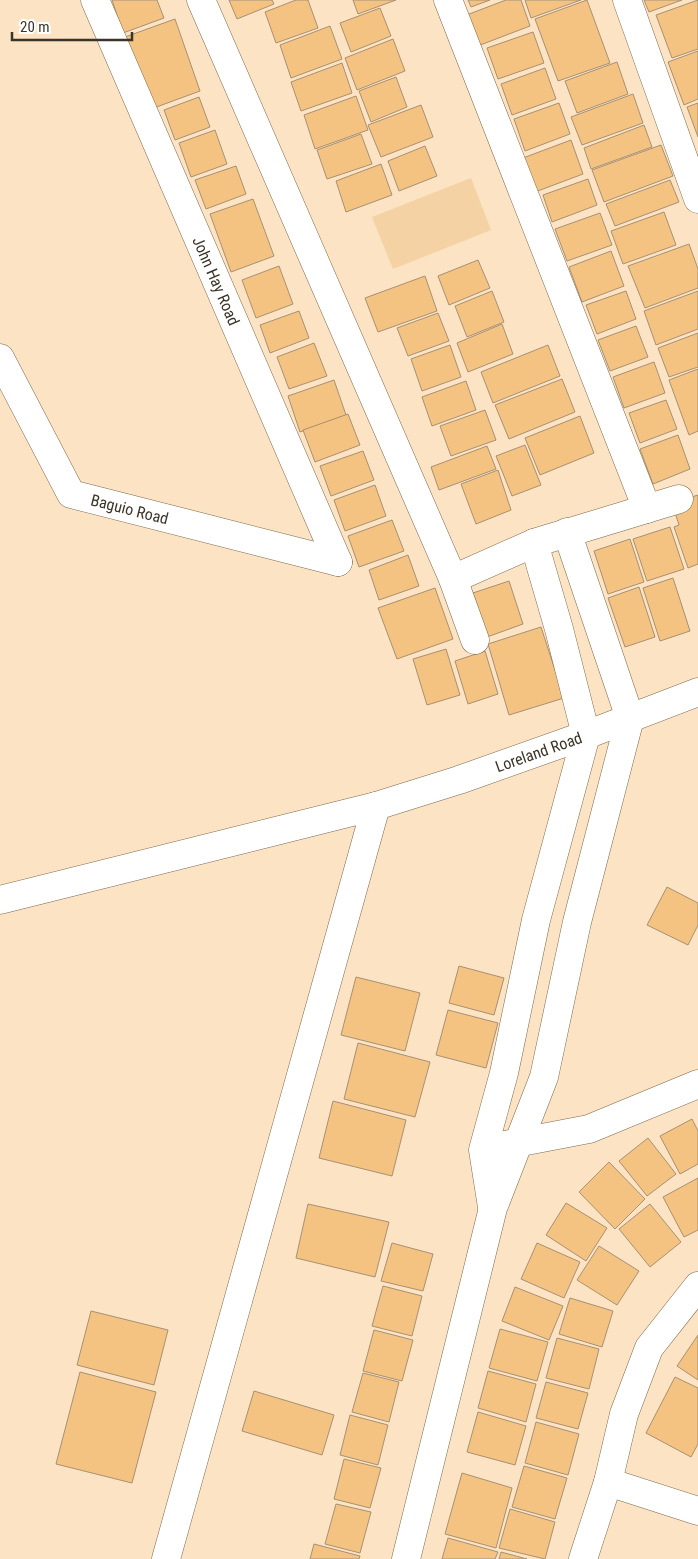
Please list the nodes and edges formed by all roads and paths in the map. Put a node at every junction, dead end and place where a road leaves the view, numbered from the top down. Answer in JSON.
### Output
{"nodes":[{"id":1,"x":95,"y":0,"type":"edge"},
{"id":2,"x":201,"y":0,"type":"edge"},
{"id":3,"x":448,"y":0,"type":"edge"},
{"id":4,"x":627,"y":0,"type":"edge"},
{"id":5,"x":698,"y":199,"type":"edge"},
{"id":6,"x":0,"y":358,"type":"edge"},
{"id":7,"x":679,"y":499,"type":"dead end"},
{"id":8,"x":647,"y":509,"type":"junction"},
{"id":9,"x":567,"y":532,"type":"junction"},
{"id":10,"x":534,"y":543,"type":"junction"},
{"id":11,"x":338,"y":562,"type":"joint"},
{"id":12,"x":453,"y":579,"type":"junction"},
{"id":13,"x":475,"y":640,"type":"dead end"},
{"id":14,"x":698,"y":692,"type":"edge"},
{"id":15,"x":630,"y":718,"type":"junction"},
{"id":16,"x":586,"y":735,"type":"junction"},
{"id":17,"x":376,"y":806,"type":"junction"},
{"id":18,"x":0,"y":900,"type":"edge"},
{"id":19,"x":698,"y":1084,"type":"edge"},
{"id":20,"x":518,"y":1142,"type":"junction"},
{"id":21,"x":483,"y":1150,"type":"junction"},
{"id":22,"x":493,"y":1208,"type":"junction"},
{"id":23,"x":698,"y":1286,"type":"edge"},
{"id":24,"x":608,"y":1482,"type":"junction"},
{"id":25,"x":698,"y":1511,"type":"edge"},
{"id":26,"x":166,"y":1559,"type":"edge"},
{"id":27,"x":406,"y":1559,"type":"edge"},
{"id":28,"x":583,"y":1559,"type":"edge"}],
"edges":[{"from":1,"to":11,"type":"street","name":"John Hay Road"},
{"from":2,"to":12,"type":"street"},
{"from":3,"to":8,"type":"street"},
{"from":4,"to":5,"type":"street"},
{"from":6,"to":11,"type":"street","name":"Baguio Road"},
{"from":7,"to":8,"type":"street"},
{"from":8,"to":9,"type":"street"},
{"from":9,"to":10,"type":"street"},
{"from":9,"to":15,"type":"street"},
{"from":10,"to":12,"type":"street"},
{"from":10,"to":16,"type":"street"},
{"from":12,"to":13,"type":"street"},
{"from":14,"to":15,"type":"street","name":"Loreland Road"},
{"from":15,"to":16,"type":"street","name":"Loreland Road"},
{"from":15,"to":20,"type":"street"},
{"from":16,"to":17,"type":"street","name":"Loreland Road"},
{"from":16,"to":21,"type":"street"},
{"from":17,"to":18,"type":"street","name":"Loreland Road"},
{"from":17,"to":26,"type":"street"},
{"from":19,"to":20,"type":"street"},
{"from":20,"to":21,"type":"street"},
{"from":20,"to":22,"type":"street"},
{"from":21,"to":22,"type":"street"},
{"from":22,"to":27,"type":"street"},
{"from":23,"to":24,"type":"street"},
{"from":24,"to":25,"type":"street"},
{"from":24,"to":28,"type":"street"}]}
